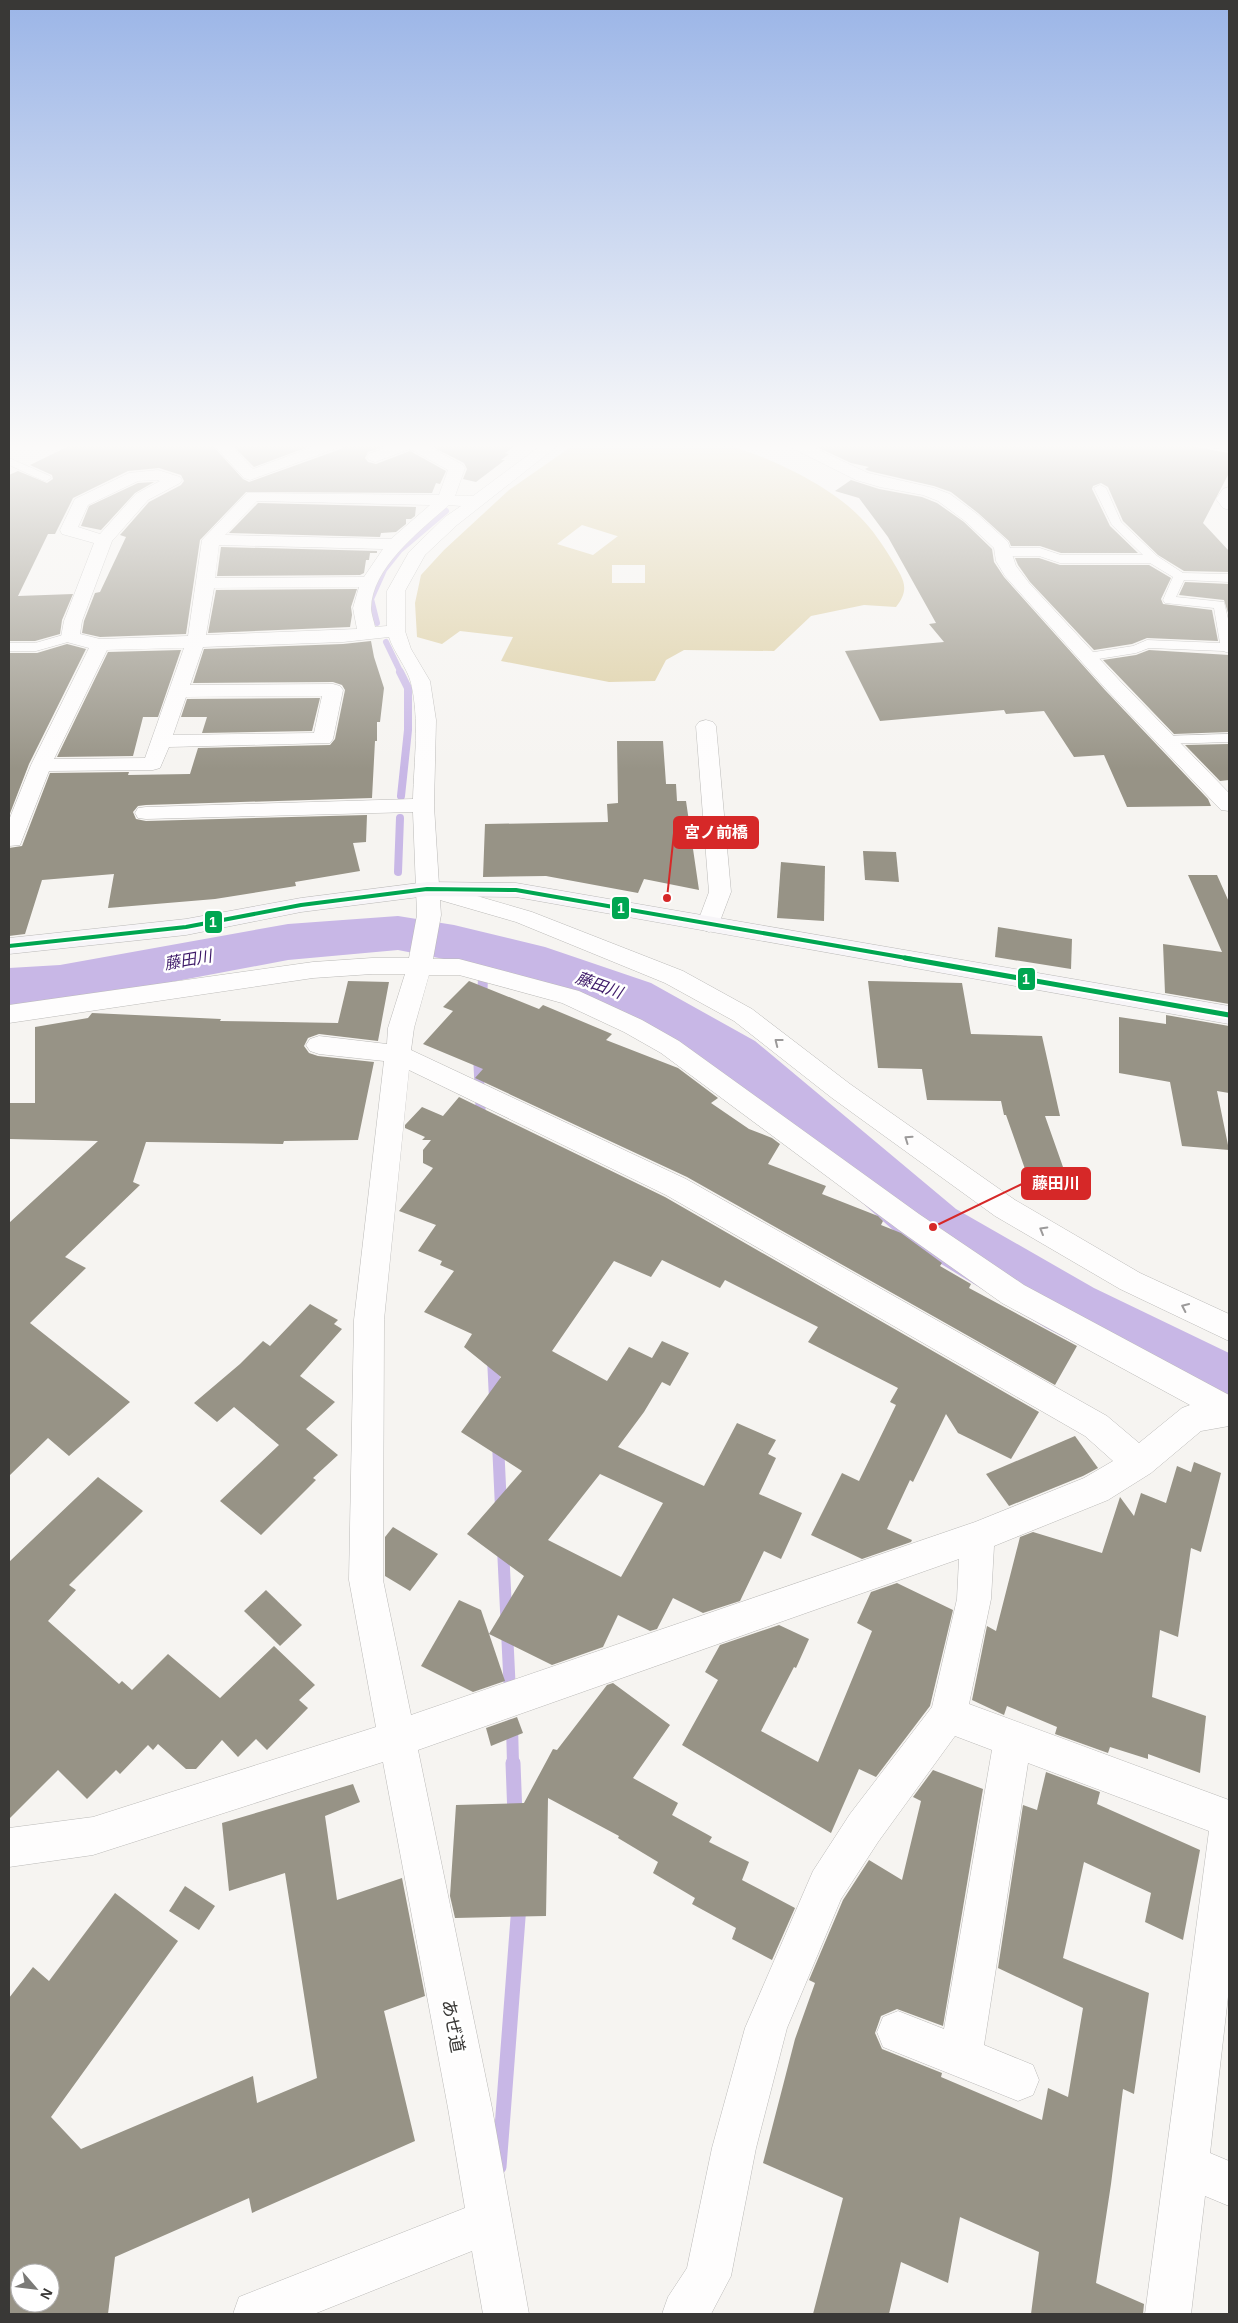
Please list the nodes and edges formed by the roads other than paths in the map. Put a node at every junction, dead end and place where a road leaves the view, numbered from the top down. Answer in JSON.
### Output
{"nodes":[{"id":1,"x":99,"y":552,"type":"edge"},
{"id":2,"x":210,"y":552,"type":"edge"},
{"id":3,"x":389,"y":552,"type":"edge"},
{"id":4,"x":418,"y":552,"type":"edge"},
{"id":5,"x":1005,"y":552,"type":"edge"},
{"id":6,"x":1041,"y":552,"type":"edge"},
{"id":7,"x":1147,"y":552,"type":"edge"},
{"id":8,"x":1153,"y":558,"type":"junction"},
{"id":9,"x":1180,"y":576,"type":"junction"},
{"id":10,"x":1229,"y":578,"type":"edge"},
{"id":11,"x":369,"y":582,"type":"junction"},
{"id":12,"x":206,"y":583,"type":"junction"},
{"id":13,"x":396,"y":631,"type":"junction"},
{"id":14,"x":367,"y":634,"type":"junction"},
{"id":15,"x":70,"y":637,"type":"junction"},
{"id":16,"x":196,"y":642,"type":"junction"},
{"id":17,"x":100,"y":645,"type":"junction"},
{"id":18,"x":9,"y":647,"type":"edge"},
{"id":19,"x":1228,"y":648,"type":"edge"},
{"id":20,"x":1086,"y":657,"type":"junction"},
{"id":21,"x":180,"y":691,"type":"junction"},
{"id":22,"x":706,"y":726,"type":"dead end"},
{"id":23,"x":1229,"y":738,"type":"edge"},
{"id":24,"x":1164,"y":740,"type":"junction"},
{"id":25,"x":162,"y":741,"type":"junction"},
{"id":26,"x":41,"y":765,"type":"junction"},
{"id":27,"x":1229,"y":805,"type":"edge"},
{"id":28,"x":423,"y":806,"type":"junction"},
{"id":29,"x":146,"y":813,"type":"dead end"},
{"id":30,"x":12,"y":840,"type":"dead end"},
{"id":31,"x":427,"y":889,"type":"junction"},
{"id":32,"x":709,"y":924,"type":"junction"},
{"id":33,"x":9,"y":946,"type":"edge"},
{"id":34,"x":419,"y":965,"type":"junction"},
{"id":35,"x":9,"y":1014,"type":"edge"},
{"id":36,"x":1229,"y":1015,"type":"edge"},
{"id":37,"x":319,"y":1045,"type":"dead end"},
{"id":38,"x":398,"y":1054,"type":"junction"},
{"id":39,"x":1229,"y":1328,"type":"edge"},
{"id":40,"x":1229,"y":1411,"type":"edge"},
{"id":41,"x":1139,"y":1463,"type":"junction"},
{"id":42,"x":978,"y":1537,"type":"junction"},
{"id":43,"x":948,"y":1715,"type":"junction"},
{"id":44,"x":396,"y":1739,"type":"junction"},
{"id":45,"x":1013,"y":1739,"type":"junction"},
{"id":46,"x":1229,"y":1819,"type":"edge"},
{"id":47,"x":1229,"y":1824,"type":"edge"},
{"id":48,"x":9,"y":1848,"type":"edge"},
{"id":49,"x":898,"y":2032,"type":"dead end"},
{"id":50,"x":960,"y":2057,"type":"junction"},
{"id":51,"x":1018,"y":2080,"type":"dead end"},
{"id":52,"x":1186,"y":2165,"type":"junction"},
{"id":53,"x":1229,"y":2184,"type":"edge"},
{"id":54,"x":490,"y":2221,"type":"junction"},
{"id":55,"x":256,"y":2314,"type":"edge"},
{"id":56,"x":506,"y":2314,"type":"edge"},
{"id":57,"x":685,"y":2314,"type":"edge"},
{"id":58,"x":1168,"y":2314,"type":"edge"}],
"edges":[{"from":1,"to":15,"type":"street"},
{"from":2,"to":12,"type":"street"},
{"from":3,"to":11,"type":"street"},
{"from":4,"to":13,"type":"street"},
{"from":5,"to":20,"type":"street"},
{"from":6,"to":8,"type":"lane"},
{"from":7,"to":8,"type":"lane"},
{"from":8,"to":9,"type":"lane"},
{"from":9,"to":10,"type":"lane"},
{"from":9,"to":19,"type":"lane"},
{"from":11,"to":12,"type":"street"},
{"from":11,"to":14,"type":"street"},
{"from":12,"to":16,"type":"street"},
{"from":13,"to":14,"type":"street"},
{"from":13,"to":28,"type":"street","name":"あぜ道"},
{"from":14,"to":16,"type":"street"},
{"from":15,"to":17,"type":"street"},
{"from":15,"to":18,"type":"lane"},
{"from":16,"to":17,"type":"street"},
{"from":16,"to":21,"type":"street"},
{"from":17,"to":26,"type":"street"},
{"from":19,"to":20,"type":"lane"},
{"from":20,"to":24,"type":"street"},
{"from":21,"to":25,"type":"street"},
{"from":21,"to":25,"type":"street"},
{"from":22,"to":32,"type":"street"},
{"from":23,"to":24,"type":"lane"},
{"from":24,"to":27,"type":"street"},
{"from":25,"to":26,"type":"street"},
{"from":26,"to":30,"type":"street"},
{"from":28,"to":29,"type":"street"},
{"from":28,"to":31,"type":"street","name":"あぜ道"},
{"from":31,"to":32,"type":"street"},
{"from":31,"to":33,"type":"street"},
{"from":31,"to":34,"type":"street","name":"あぜ道"},
{"from":39,"to":31,"type":"street","one_way":true},
{"from":32,"to":36,"type":"street"},
{"from":34,"to":35,"type":"street"},
{"from":34,"to":38,"type":"street","name":"あぜ道"},
{"from":34,"to":40,"type":"street"},
{"from":37,"to":38,"type":"street"},
{"from":38,"to":41,"type":"street"},
{"from":38,"to":44,"type":"street","name":"あぜ道"},
{"from":40,"to":41,"type":"street"},
{"from":41,"to":42,"type":"street"},
{"from":42,"to":43,"type":"street"},
{"from":42,"to":44,"type":"street"},
{"from":43,"to":45,"type":"street"},
{"from":43,"to":57,"type":"street"},
{"from":44,"to":48,"type":"street"},
{"from":44,"to":54,"type":"street","name":"あぜ道"},
{"from":45,"to":46,"type":"street"},
{"from":45,"to":50,"type":"street"},
{"from":47,"to":52,"type":"street"},
{"from":49,"to":50,"type":"street"},
{"from":50,"to":51,"type":"street"},
{"from":52,"to":53,"type":"street"},
{"from":52,"to":58,"type":"street"},
{"from":54,"to":55,"type":"street"},
{"from":54,"to":56,"type":"street","name":"あぜ道"}]}
